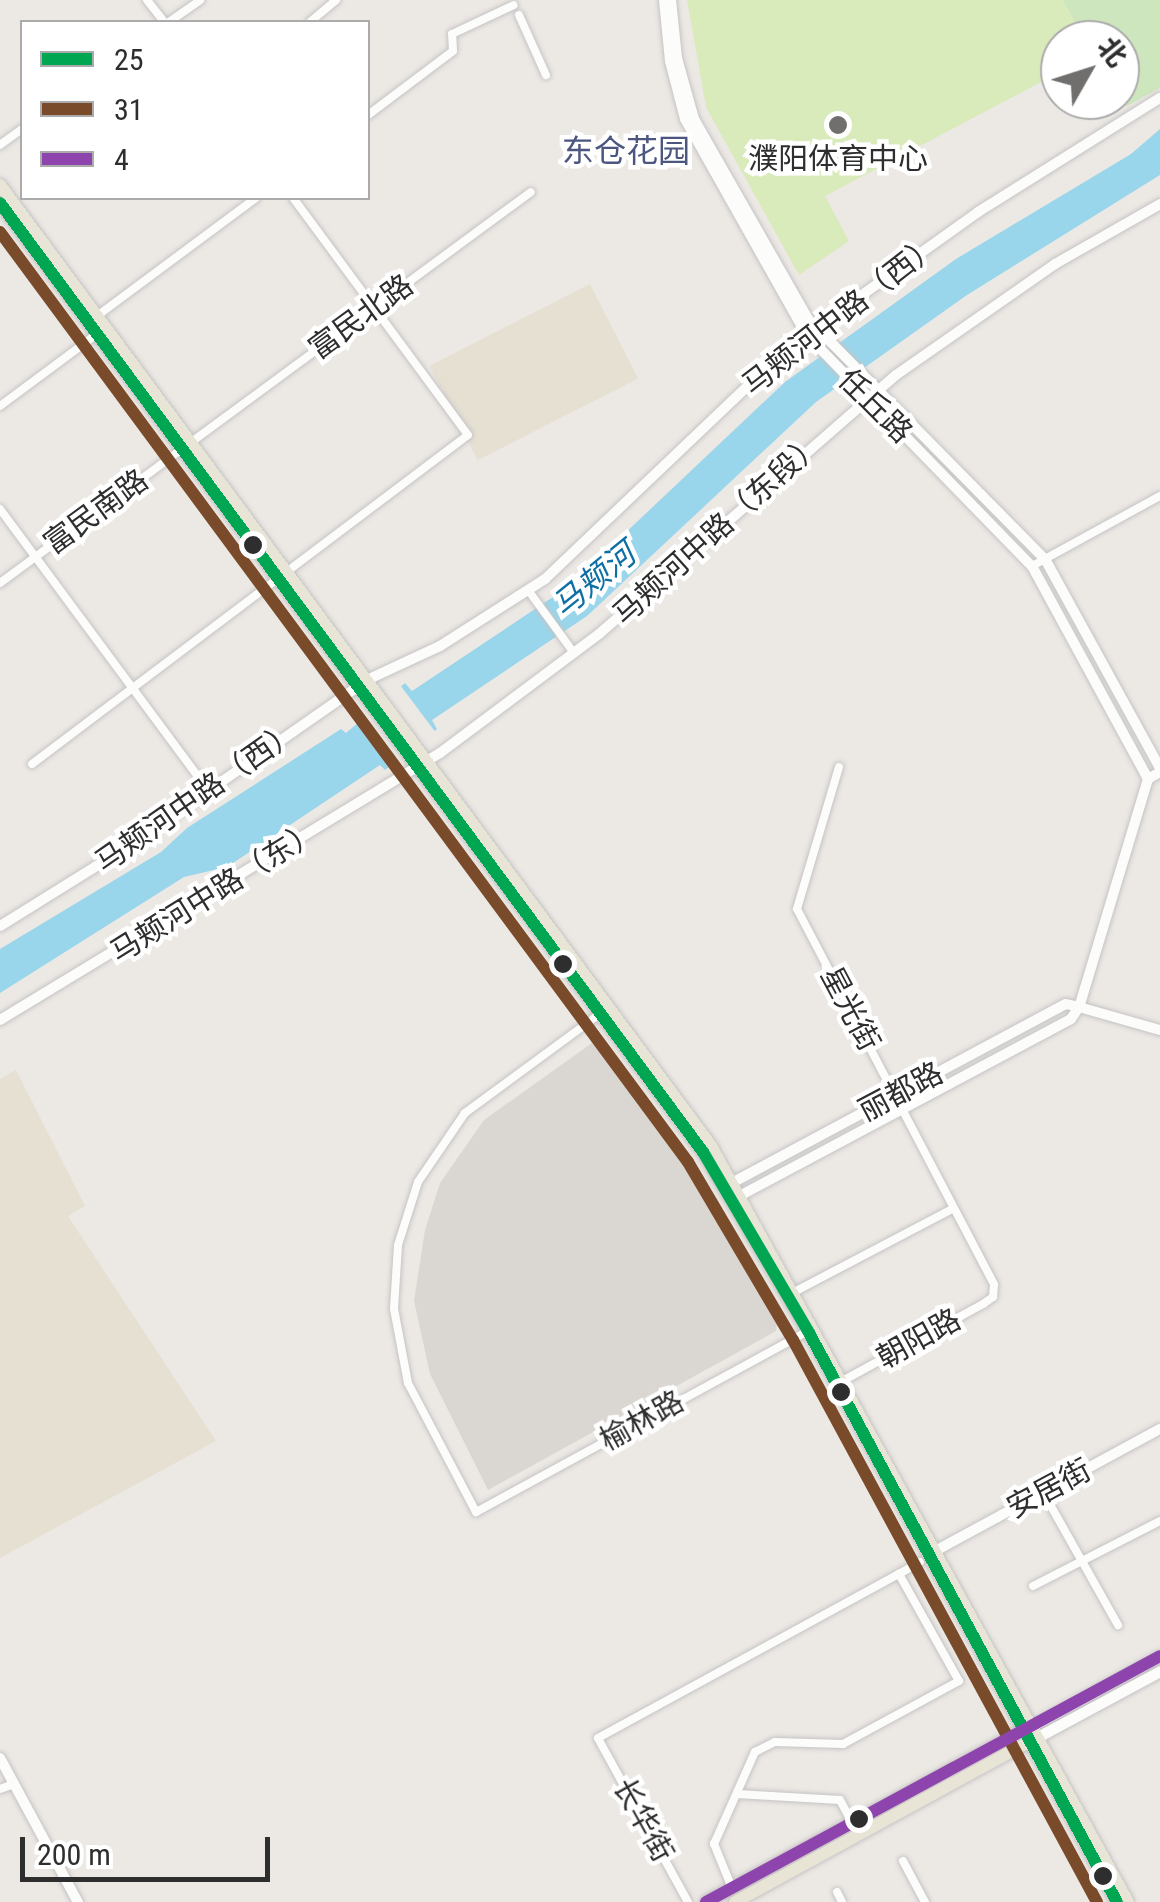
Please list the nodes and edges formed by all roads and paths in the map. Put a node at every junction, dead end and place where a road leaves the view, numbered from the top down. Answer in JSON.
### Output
{"nodes":[{"id":1,"x":147,"y":0,"type":"edge"},
{"id":2,"x":200,"y":0,"type":"edge"},
{"id":3,"x":668,"y":0,"type":"edge"},
{"id":4,"x":336,"y":1,"type":"edge"},
{"id":5,"x":514,"y":5,"type":"dead end"},
{"id":6,"x":519,"y":15,"type":"dead end"},
{"id":7,"x":164,"y":20,"type":"edge"},
{"id":8,"x":169,"y":20,"type":"edge"},
{"id":9,"x":312,"y":20,"type":"edge"},
{"id":10,"x":546,"y":74,"type":"dead end"},
{"id":11,"x":1160,"y":98,"type":"edge"},
{"id":12,"x":370,"y":113,"type":"edge"},
{"id":13,"x":20,"y":130,"type":"edge"},
{"id":14,"x":0,"y":145,"type":"edge"},
{"id":15,"x":0,"y":185,"type":"edge"},
{"id":16,"x":530,"y":192,"type":"dead end"},
{"id":17,"x":253,"y":200,"type":"edge"},
{"id":18,"x":294,"y":200,"type":"edge"},
{"id":19,"x":0,"y":202,"type":"edge"},
{"id":20,"x":1160,"y":204,"type":"edge"},
{"id":21,"x":374,"y":307,"type":"junction"},
{"id":22,"x":97,"y":316,"type":"junction"},
{"id":23,"x":97,"y":334,"type":"junction"},
{"id":24,"x":814,"y":334,"type":"junction"},
{"id":25,"x":877,"y":390,"type":"junction"},
{"id":26,"x":866,"y":398,"type":"junction"},
{"id":27,"x":0,"y":406,"type":"edge"},
{"id":28,"x":186,"y":445,"type":"junction"},
{"id":29,"x":1160,"y":496,"type":"edge"},
{"id":30,"x":0,"y":509,"type":"edge"},
{"id":31,"x":35,"y":557,"type":"junction"},
{"id":32,"x":1045,"y":558,"type":"junction"},
{"id":33,"x":1032,"y":566,"type":"junction"},
{"id":34,"x":283,"y":575,"type":"junction"},
{"id":35,"x":0,"y":583,"type":"edge"},
{"id":36,"x":531,"y":594,"type":"junction"},
{"id":37,"x":574,"y":653,"type":"junction"},
{"id":38,"x":363,"y":683,"type":"junction"},
{"id":39,"x":133,"y":689,"type":"junction"},
{"id":40,"x":32,"y":764,"type":"dead end"},
{"id":41,"x":424,"y":764,"type":"junction"},
{"id":42,"x":839,"y":767,"type":"dead end"},
{"id":43,"x":1160,"y":770,"type":"edge"},
{"id":44,"x":1148,"y":779,"type":"junction"},
{"id":45,"x":207,"y":789,"type":"junction"},
{"id":46,"x":0,"y":926,"type":"edge"},
{"id":47,"x":1079,"y":1008,"type":"junction"},
{"id":48,"x":601,"y":1013,"type":"junction"},
{"id":49,"x":0,"y":1020,"type":"edge"},
{"id":50,"x":1160,"y":1030,"type":"edge"},
{"id":51,"x":895,"y":1095,"type":"junction"},
{"id":52,"x":903,"y":1109,"type":"junction"},
{"id":53,"x":730,"y":1184,"type":"junction"},
{"id":54,"x":738,"y":1198,"type":"junction"},
{"id":55,"x":954,"y":1208,"type":"junction"},
{"id":56,"x":796,"y":1291,"type":"junction"},
{"id":57,"x":993,"y":1296,"type":"joint"},
{"id":58,"x":808,"y":1332,"type":"junction"},
{"id":59,"x":844,"y":1380,"type":"junction"},
{"id":60,"x":1160,"y":1429,"type":"edge"},
{"id":61,"x":1043,"y":1492,"type":"junction"},
{"id":62,"x":1160,"y":1520,"type":"edge"},
{"id":63,"x":937,"y":1550,"type":"junction"},
{"id":64,"x":920,"y":1562,"type":"dead end"},
{"id":65,"x":1081,"y":1562,"type":"junction"},
{"id":66,"x":899,"y":1574,"type":"junction"},
{"id":67,"x":1033,"y":1586,"type":"dead end"},
{"id":68,"x":1118,"y":1625,"type":"dead end"},
{"id":69,"x":1160,"y":1656,"type":"edge"},
{"id":70,"x":1160,"y":1670,"type":"edge"},
{"id":71,"x":1031,"y":1733,"type":"junction"},
{"id":72,"x":0,"y":1758,"type":"edge"},
{"id":73,"x":14,"y":1784,"type":"junction"},
{"id":74,"x":0,"y":1788,"type":"edge"},
{"id":75,"x":737,"y":1794,"type":"junction"},
{"id":76,"x":856,"y":1828,"type":"junction"},
{"id":77,"x":903,"y":1861,"type":"dead end"},
{"id":78,"x":837,"y":1892,"type":"dead end"},
{"id":79,"x":734,"y":1895,"type":"edge"},
{"id":80,"x":78,"y":1902,"type":"edge"},
{"id":81,"x":688,"y":1902,"type":"edge"},
{"id":82,"x":706,"y":1902,"type":"edge"},
{"id":83,"x":842,"y":1902,"type":"edge"},
{"id":84,"x":925,"y":1902,"type":"edge"},
{"id":85,"x":1117,"y":1902,"type":"edge"},
{"id":86,"x":1128,"y":1902,"type":"edge"}],
"edges":[{"from":1,"to":7,"type":"street"},
{"from":2,"to":8,"type":"street"},
{"from":3,"to":24,"type":"street","name":"任丘路"},
{"from":4,"to":9,"type":"street"},
{"from":5,"to":12,"type":"street"},
{"from":6,"to":10,"type":"street"},
{"from":11,"to":24,"type":"street","name":"马颊河中路（西）"},
{"from":13,"to":14,"type":"street"},
{"from":15,"to":22,"type":"main road"},
{"from":16,"to":21,"type":"street","name":"富民北路"},
{"from":17,"to":22,"type":"street"},
{"from":18,"to":21,"type":"street"},
{"from":19,"to":23,"type":"main road"},
{"from":20,"to":25,"type":"street","name":"马颊河中路（东段）"},
{"from":21,"to":28,"type":"street","name":"富民北路"},
{"from":21,"to":34,"type":"street"},
{"from":22,"to":28,"type":"main road"},
{"from":23,"to":27,"type":"street"},
{"from":23,"to":28,"type":"main road"},
{"from":24,"to":25,"type":"street","name":"任丘路"},
{"from":24,"to":26,"type":"street","name":"任丘路"},
{"from":24,"to":36,"type":"street","name":"马颊河中路（西）"},
{"from":25,"to":26,"type":"street","name":"马颊河中路（东段）"},
{"from":25,"to":32,"type":"street","name":"任丘路"},
{"from":26,"to":33,"type":"street","name":"任丘路"},
{"from":26,"to":37,"type":"street","name":"马颊河中路（东段）"},
{"from":28,"to":31,"type":"street","name":"富民南路"},
{"from":28,"to":34,"type":"main road"},
{"from":29,"to":32,"type":"street"},
{"from":30,"to":31,"type":"street"},
{"from":31,"to":35,"type":"street","name":"富民南路"},
{"from":31,"to":39,"type":"street"},
{"from":32,"to":33,"type":"street"},
{"from":32,"to":43,"type":"street","name":"任丘路"},
{"from":33,"to":44,"type":"street","name":"任丘路"},
{"from":34,"to":38,"type":"main road"},
{"from":34,"to":39,"type":"street"},
{"from":36,"to":37,"type":"street"},
{"from":36,"to":38,"type":"street","name":"马颊河中路（西）"},
{"from":37,"to":41,"type":"street","name":"马颊河中路（东段）"},
{"from":38,"to":41,"type":"main road"},
{"from":38,"to":45,"type":"street","name":"马颊河中路（西）"},
{"from":39,"to":40,"type":"street"},
{"from":39,"to":45,"type":"street"},
{"from":41,"to":48,"type":"main road"},
{"from":41,"to":49,"type":"street","name":"马颊河中路（东）"},
{"from":41,"to":53,"type":"main road"},
{"from":42,"to":51,"type":"street","name":"星光街"},
{"from":43,"to":44,"type":"street"},
{"from":44,"to":47,"type":"street"},
{"from":45,"to":46,"type":"street","name":"马颊河中路（西）"},
{"from":47,"to":50,"type":"street"},
{"from":47,"to":51,"type":"street","name":"丽都路"},
{"from":47,"to":52,"type":"street","name":"丽都路"},
{"from":48,"to":53,"type":"main road"},
{"from":48,"to":58,"type":"street","name":"榆林路"},
{"from":51,"to":52,"type":"street","name":"星光街"},
{"from":51,"to":53,"type":"street","name":"丽都路"},
{"from":52,"to":54,"type":"street","name":"丽都路"},
{"from":52,"to":55,"type":"street","name":"星光街"},
{"from":53,"to":54,"type":"main road"},
{"from":54,"to":56,"type":"main road"},
{"from":54,"to":58,"type":"main road"},
{"from":55,"to":56,"type":"street"},
{"from":55,"to":57,"type":"street","name":"星光街"},
{"from":56,"to":59,"type":"main road"},
{"from":57,"to":59,"type":"street","name":"朝阳路"},
{"from":58,"to":71,"type":"main road"},
{"from":59,"to":63,"type":"main road"},
{"from":60,"to":61,"type":"street","name":"安居街"},
{"from":61,"to":63,"type":"street","name":"安居街"},
{"from":61,"to":65,"type":"street"},
{"from":62,"to":65,"type":"street"},
{"from":63,"to":71,"type":"main road"},
{"from":64,"to":66,"type":"street"},
{"from":65,"to":67,"type":"street"},
{"from":65,"to":68,"type":"street"},
{"from":66,"to":75,"type":"street"},
{"from":66,"to":81,"type":"street","name":"长华街"},
{"from":69,"to":71,"type":"main road"},
{"from":70,"to":71,"type":"main road"},
{"from":71,"to":76,"type":"main road"},
{"from":71,"to":85,"type":"main road"},
{"from":71,"to":86,"type":"main road"},
{"from":72,"to":73,"type":"street"},
{"from":73,"to":74,"type":"street"},
{"from":73,"to":80,"type":"street"},
{"from":75,"to":76,"type":"street"},
{"from":75,"to":79,"type":"street"},
{"from":76,"to":79,"type":"main road"},
{"from":77,"to":84,"type":"street"},
{"from":78,"to":83,"type":"street"},
{"from":79,"to":82,"type":"main road"}]}
